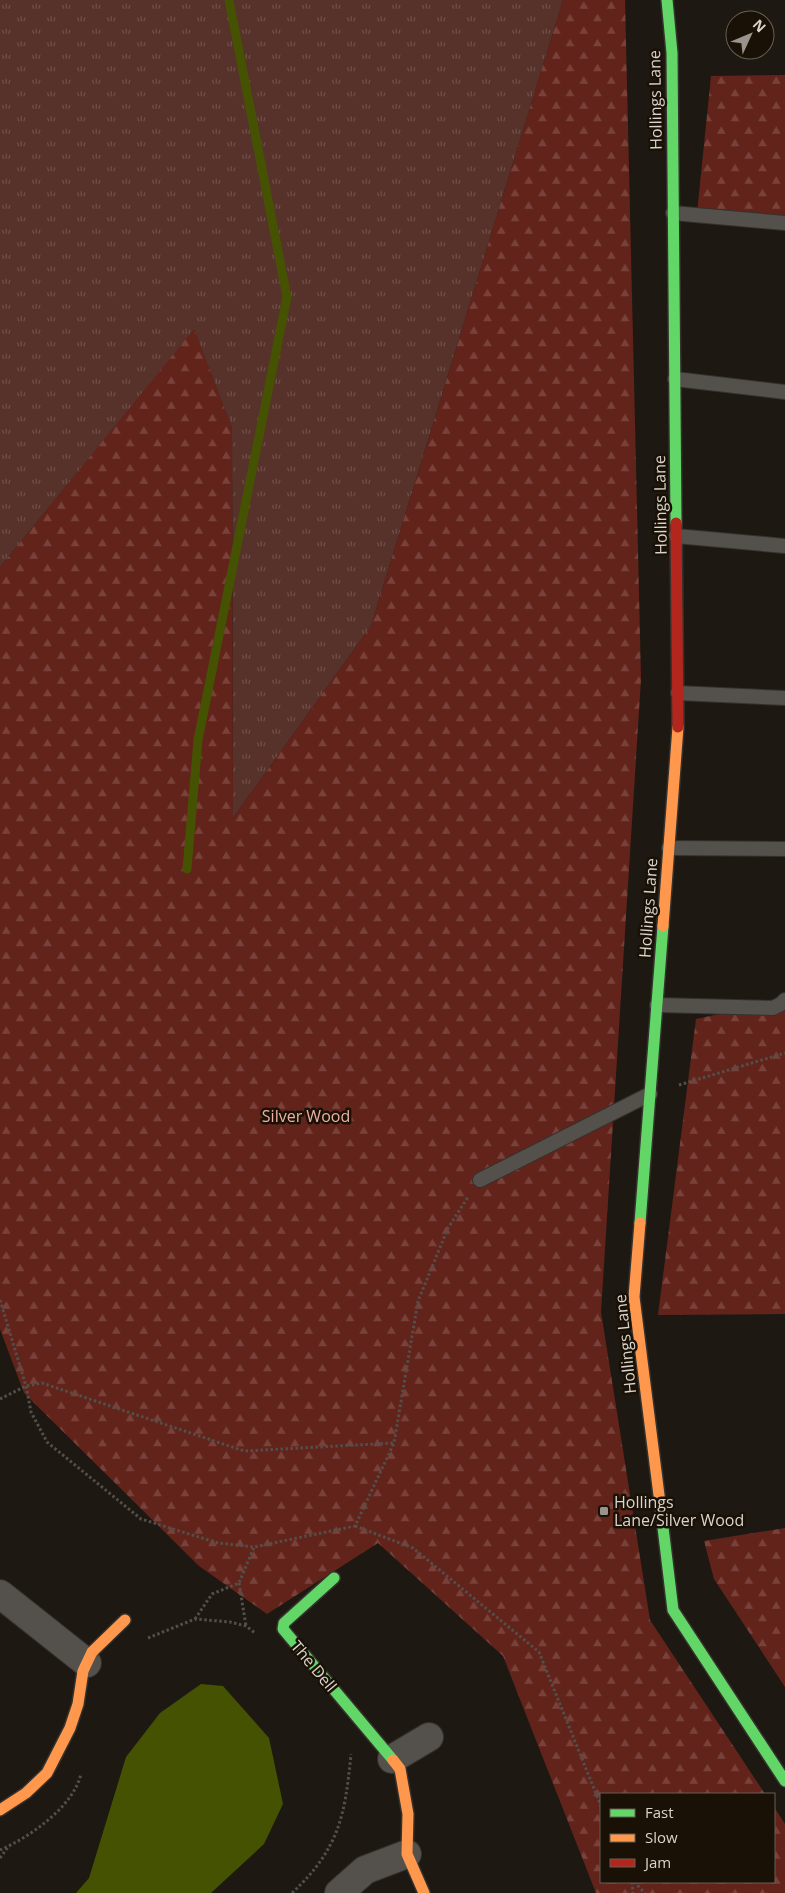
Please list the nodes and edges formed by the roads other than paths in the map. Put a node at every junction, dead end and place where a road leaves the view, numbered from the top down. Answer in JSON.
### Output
{"nodes":[{"id":1,"x":667,"y":0,"type":"edge"},
{"id":2,"x":673,"y":213,"type":"junction"},
{"id":3,"x":785,"y":223,"type":"edge"},
{"id":4,"x":675,"y":379,"type":"junction"},
{"id":5,"x":785,"y":392,"type":"edge"},
{"id":6,"x":676,"y":536,"type":"junction"},
{"id":7,"x":785,"y":546,"type":"edge"},
{"id":8,"x":678,"y":694,"type":"junction"},
{"id":9,"x":785,"y":698,"type":"edge"},
{"id":10,"x":669,"y":848,"type":"junction"},
{"id":11,"x":785,"y":849,"type":"edge"},
{"id":12,"x":785,"y":1000,"type":"edge"},
{"id":13,"x":657,"y":1006,"type":"junction"},
{"id":14,"x":650,"y":1094,"type":"junction"},
{"id":15,"x":480,"y":1180,"type":"road end"},
{"id":16,"x":334,"y":1578,"type":"dead end"},
{"id":17,"x":0,"y":1594,"type":"edge"},
{"id":18,"x":125,"y":1620,"type":"dead end"},
{"id":19,"x":87,"y":1663,"type":"junction"},
{"id":20,"x":429,"y":1737,"type":"dead end"},
{"id":21,"x":392,"y":1759,"type":"junction"},
{"id":22,"x":785,"y":1782,"type":"edge"},
{"id":23,"x":0,"y":1810,"type":"edge"},
{"id":24,"x":407,"y":1854,"type":"junction"},
{"id":25,"x":339,"y":1893,"type":"edge"},
{"id":26,"x":424,"y":1893,"type":"edge"}],
"edges":[{"from":1,"to":2,"type":"street","name":"Hollings Lane"},
{"from":2,"to":3,"type":"lane"},
{"from":2,"to":4,"type":"street","name":"Hollings Lane"},
{"from":4,"to":5,"type":"lane"},
{"from":4,"to":6,"type":"street","name":"Hollings Lane"},
{"from":6,"to":7,"type":"lane"},
{"from":6,"to":8,"type":"street","name":"Hollings Lane"},
{"from":8,"to":9,"type":"lane"},
{"from":8,"to":10,"type":"street","name":"Hollings Lane"},
{"from":10,"to":11,"type":"lane"},
{"from":10,"to":13,"type":"street","name":"Hollings Lane"},
{"from":12,"to":13,"type":"lane"},
{"from":13,"to":14,"type":"street","name":"Hollings Lane"},
{"from":14,"to":15,"type":"lane"},
{"from":14,"to":22,"type":"street","name":"Hollings Lane"},
{"from":16,"to":21,"type":"street","name":"The Dell"},
{"from":17,"to":19,"type":"street"},
{"from":18,"to":19,"type":"street"},
{"from":19,"to":23,"type":"street"},
{"from":20,"to":21,"type":"street"},
{"from":21,"to":24,"type":"street","name":"The Dell"},
{"from":24,"to":25,"type":"street"},
{"from":24,"to":26,"type":"street","name":"The Dell"}]}
